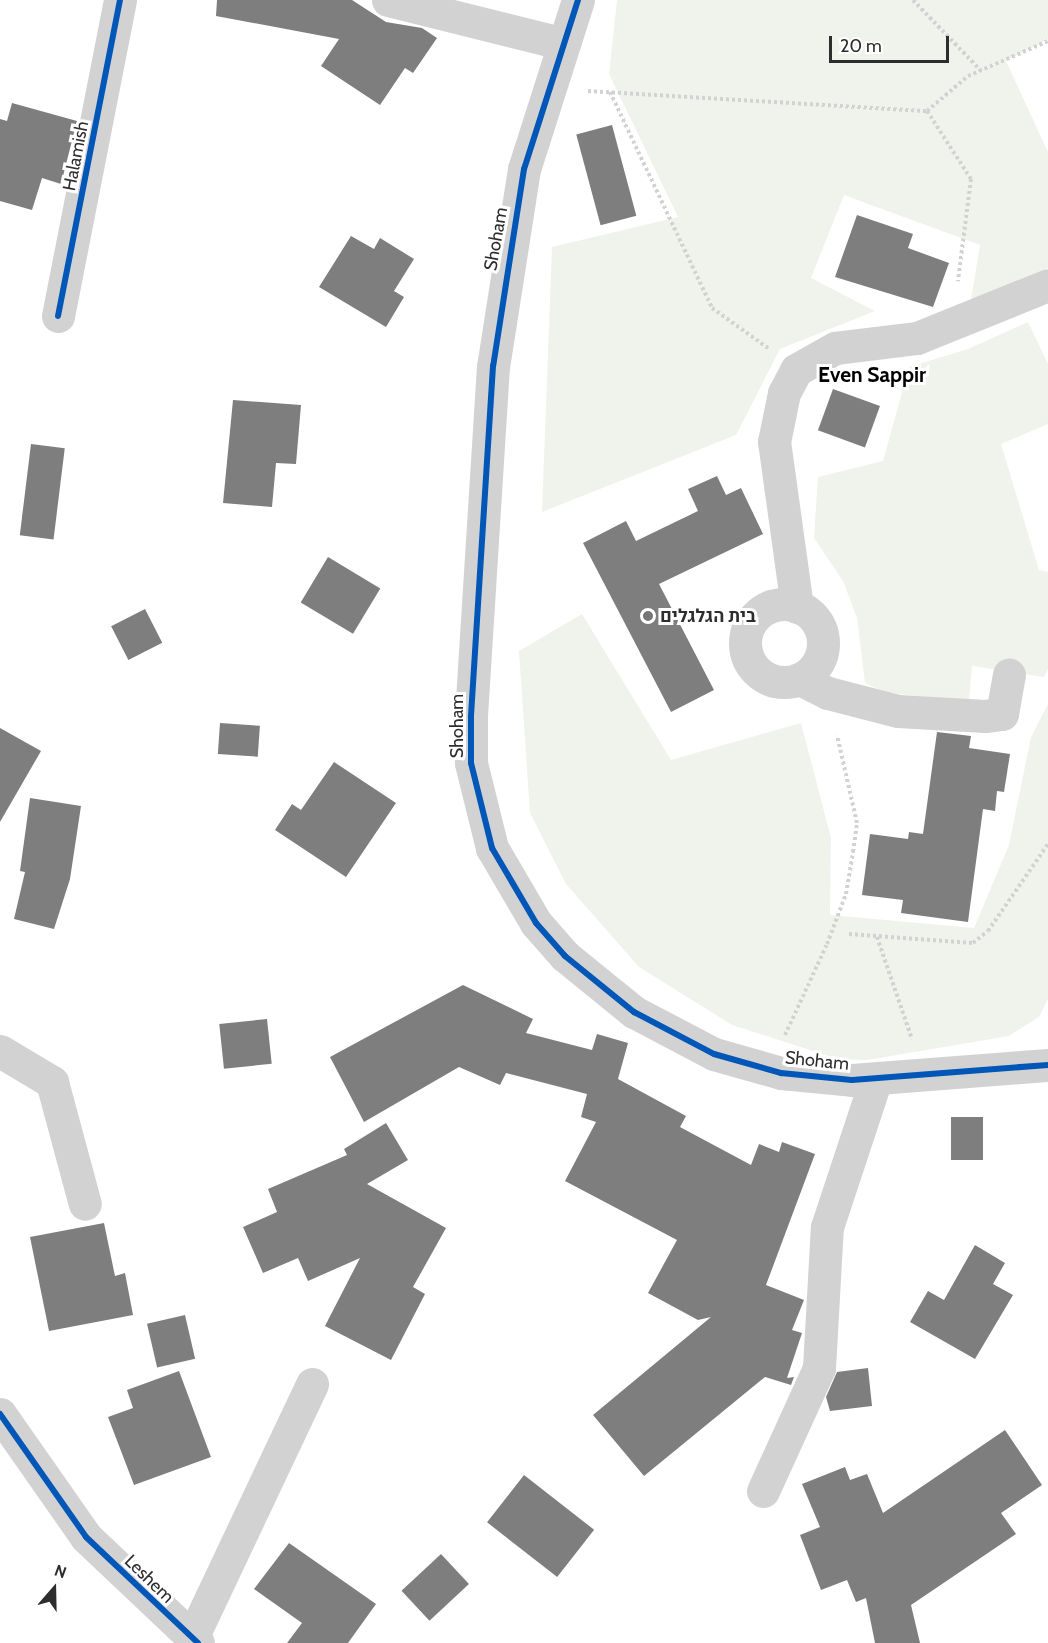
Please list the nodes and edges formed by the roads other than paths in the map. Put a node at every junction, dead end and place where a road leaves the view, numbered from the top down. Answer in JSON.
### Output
{"nodes":[{"id":1,"x":120,"y":0,"type":"edge"},
{"id":2,"x":388,"y":0,"type":"edge"},
{"id":3,"x":578,"y":0,"type":"edge"},
{"id":4,"x":564,"y":44,"type":"junction"},
{"id":5,"x":1048,"y":285,"type":"edge"},
{"id":6,"x":58,"y":316,"type":"dead end"},
{"id":7,"x":797,"y":607,"type":"junction"},
{"id":8,"x":1009,"y":675,"type":"dead end"},
{"id":9,"x":814,"y":686,"type":"junction"},
{"id":10,"x":0,"y":1051,"type":"edge"},
{"id":11,"x":1048,"y":1065,"type":"edge"},
{"id":12,"x":876,"y":1079,"type":"junction"},
{"id":13,"x":85,"y":1204,"type":"dead end"},
{"id":14,"x":312,"y":1384,"type":"dead end"},
{"id":15,"x":0,"y":1414,"type":"edge"},
{"id":16,"x":763,"y":1491,"type":"dead end"},
{"id":17,"x":195,"y":1640,"type":"edge"}],
"edges":[{"from":1,"to":6,"type":"street","name":"Halamish"},
{"from":2,"to":4,"type":"street"},
{"from":3,"to":4,"type":"street","name":"Shoham"},
{"from":4,"to":12,"type":"street","name":"Shoham"},
{"from":5,"to":7,"type":"street"},
{"from":7,"to":9,"type":"street"},
{"from":7,"to":9,"type":"street"},
{"from":8,"to":9,"type":"street"},
{"from":10,"to":13,"type":"street"},
{"from":11,"to":12,"type":"street","name":"Shoham"},
{"from":12,"to":16,"type":"street"},
{"from":14,"to":17,"type":"street"},
{"from":15,"to":17,"type":"street","name":"Leshem"}]}
